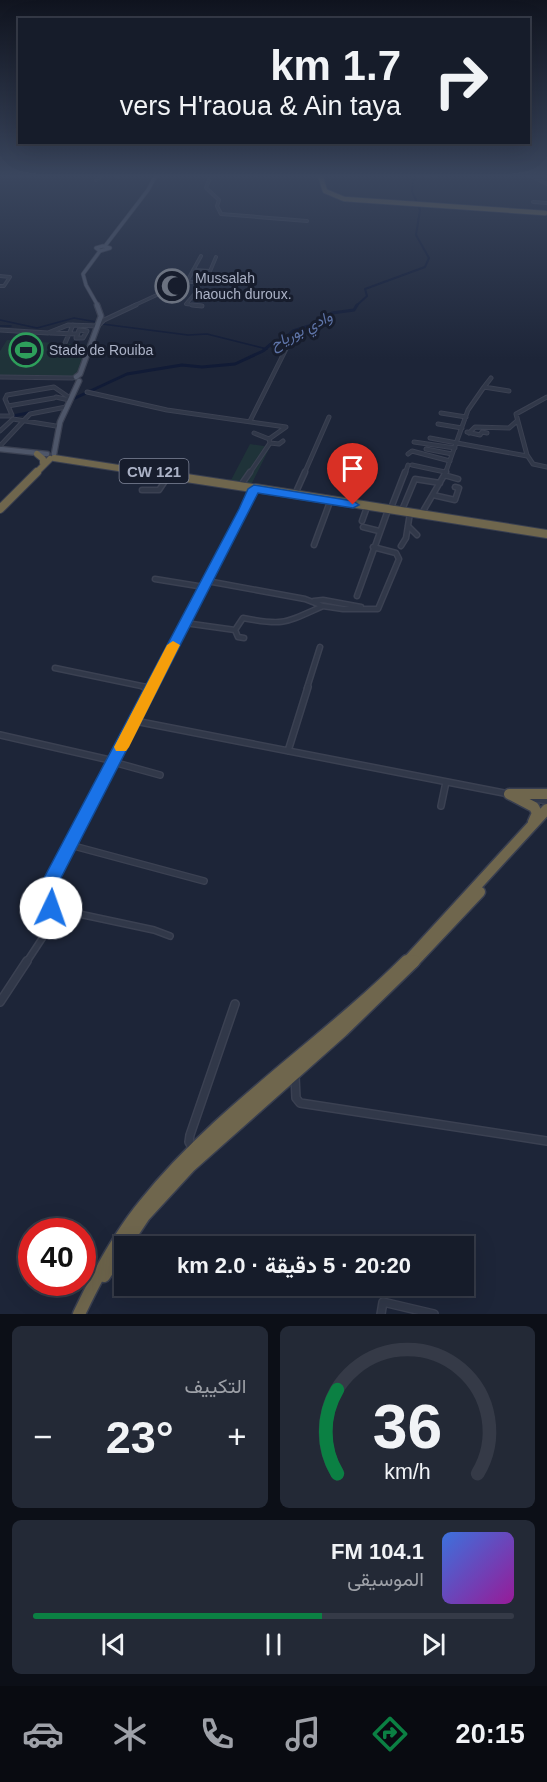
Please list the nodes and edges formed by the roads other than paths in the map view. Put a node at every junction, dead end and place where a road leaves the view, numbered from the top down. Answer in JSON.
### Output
{"nodes":[{"id":1,"x":112,"y":236,"type":"edge"},
{"id":2,"x":201,"y":256,"type":"dead end"},
{"id":3,"x":216,"y":257,"type":"dead end"},
{"id":4,"x":193,"y":270,"type":"junction"},
{"id":5,"x":210,"y":271,"type":"junction"},
{"id":6,"x":0,"y":276,"type":"edge"},
{"id":7,"x":179,"y":281,"type":"dead end"},
{"id":8,"x":187,"y":282,"type":"junction"},
{"id":9,"x":3,"y":284,"type":"edge"},
{"id":10,"x":199,"y":284,"type":"junction"},
{"id":11,"x":202,"y":306,"type":"dead end"},
{"id":12,"x":100,"y":322,"type":"junction"},
{"id":13,"x":73,"y":325,"type":"junction"},
{"id":14,"x":0,"y":330,"type":"edge"},
{"id":15,"x":85,"y":332,"type":"junction"},
{"id":16,"x":48,"y":333,"type":"junction"},
{"id":17,"x":69,"y":334,"type":"junction"},
{"id":18,"x":77,"y":334,"type":"junction"},
{"id":19,"x":95,"y":335,"type":"junction"},
{"id":20,"x":65,"y":343,"type":"dead end"},
{"id":21,"x":286,"y":349,"type":"dead end"},
{"id":22,"x":0,"y":377,"type":"edge"},
{"id":23,"x":491,"y":378,"type":"dead end"},
{"id":24,"x":76,"y":379,"type":"junction"},
{"id":25,"x":484,"y":387,"type":"junction"},
{"id":26,"x":63,"y":391,"type":"junction"},
{"id":27,"x":87,"y":392,"type":"dead end"},
{"id":28,"x":508,"y":392,"type":"dead end"},
{"id":29,"x":55,"y":397,"type":"junction"},
{"id":30,"x":547,"y":397,"type":"edge"},
{"id":31,"x":68,"y":404,"type":"junction"},
{"id":32,"x":441,"y":413,"type":"dead end"},
{"id":33,"x":0,"y":417,"type":"edge"},
{"id":34,"x":329,"y":417,"type":"dead end"},
{"id":35,"x":465,"y":417,"type":"junction"},
{"id":36,"x":10,"y":418,"type":"junction"},
{"id":37,"x":25,"y":420,"type":"junction"},
{"id":38,"x":517,"y":421,"type":"junction"},
{"id":39,"x":250,"y":422,"type":"junction"},
{"id":40,"x":56,"y":424,"type":"junction"},
{"id":41,"x":438,"y":424,"type":"dead end"},
{"id":42,"x":0,"y":430,"type":"edge"},
{"id":43,"x":462,"y":430,"type":"junction"},
{"id":44,"x":254,"y":433,"type":"dead end"},
{"id":45,"x":469,"y":433,"type":"junction"},
{"id":46,"x":487,"y":433,"type":"dead end"},
{"id":47,"x":430,"y":438,"type":"dead end"},
{"id":48,"x":269,"y":441,"type":"junction"},
{"id":49,"x":283,"y":441,"type":"dead end"},
{"id":50,"x":414,"y":442,"type":"dead end"},
{"id":51,"x":456,"y":442,"type":"junction"},
{"id":52,"x":0,"y":448,"type":"edge"},
{"id":53,"x":426,"y":448,"type":"dead end"},
{"id":54,"x":455,"y":448,"type":"junction"},
{"id":55,"x":34,"y":454,"type":"junction"},
{"id":56,"x":408,"y":454,"type":"dead end"},
{"id":57,"x":452,"y":454,"type":"junction"},
{"id":58,"x":52,"y":456,"type":"junction"},
{"id":59,"x":528,"y":457,"type":"junction"},
{"id":60,"x":450,"y":461,"type":"junction"},
{"id":61,"x":547,"y":467,"type":"edge"},
{"id":62,"x":445,"y":474,"type":"junction"},
{"id":63,"x":169,"y":475,"type":"junction"},
{"id":64,"x":458,"y":479,"type":"dead end"},
{"id":65,"x":440,"y":483,"type":"junction"},
{"id":66,"x":241,"y":485,"type":"junction"},
{"id":67,"x":254,"y":487,"type":"junction"},
{"id":68,"x":455,"y":487,"type":"dead end"},
{"id":69,"x":142,"y":490,"type":"dead end"},
{"id":70,"x":296,"y":492,"type":"junction"},
{"id":71,"x":433,"y":495,"type":"junction"},
{"id":72,"x":331,"y":500,"type":"junction"},
{"id":73,"x":0,"y":507,"type":"edge"},
{"id":74,"x":368,"y":507,"type":"junction"},
{"id":75,"x":389,"y":509,"type":"junction"},
{"id":76,"x":402,"y":510,"type":"junction"},
{"id":77,"x":410,"y":513,"type":"junction"},
{"id":78,"x":422,"y":513,"type":"junction"},
{"id":79,"x":362,"y":521,"type":"dead end"},
{"id":80,"x":381,"y":526,"type":"junction"},
{"id":81,"x":408,"y":526,"type":"junction"},
{"id":82,"x":363,"y":527,"type":"dead end"},
{"id":83,"x":388,"y":528,"type":"dead end"},
{"id":84,"x":379,"y":531,"type":"junction"},
{"id":85,"x":547,"y":533,"type":"edge"},
{"id":86,"x":417,"y":535,"type":"dead end"},
{"id":87,"x":314,"y":545,"type":"dead end"},
{"id":88,"x":400,"y":546,"type":"dead end"},
{"id":89,"x":373,"y":547,"type":"junction"},
{"id":90,"x":155,"y":579,"type":"dead end"},
{"id":91,"x":206,"y":584,"type":"junction"},
{"id":92,"x":357,"y":596,"type":"dead end"},
{"id":93,"x":314,"y":601,"type":"junction"},
{"id":94,"x":323,"y":606,"type":"junction"},
{"id":95,"x":363,"y":608,"type":"junction"},
{"id":96,"x":185,"y":623,"type":"junction"},
{"id":97,"x":235,"y":630,"type":"junction"},
{"id":98,"x":244,"y":638,"type":"dead end"},
{"id":99,"x":320,"y":647,"type":"dead end"},
{"id":100,"x":55,"y":668,"type":"dead end"},
{"id":101,"x":151,"y":688,"type":"junction"},
{"id":102,"x":135,"y":721,"type":"junction"},
{"id":103,"x":0,"y":735,"type":"edge"},
{"id":104,"x":288,"y":751,"type":"junction"},
{"id":105,"x":113,"y":762,"type":"junction"},
{"id":106,"x":160,"y":775,"type":"dead end"},
{"id":107,"x":446,"y":782,"type":"junction"},
{"id":108,"x":509,"y":794,"type":"junction"},
{"id":109,"x":547,"y":794,"type":"edge"},
{"id":110,"x":547,"y":801,"type":"edge"},
{"id":111,"x":441,"y":806,"type":"dead end"},
{"id":112,"x":547,"y":809,"type":"edge"},
{"id":113,"x":546,"y":819,"type":"edge"},
{"id":114,"x":527,"y":832,"type":"junction"},
{"id":115,"x":70,"y":845,"type":"junction"},
{"id":116,"x":204,"y":881,"type":"dead end"},
{"id":117,"x":51,"y":908,"type":"junction"},
{"id":118,"x":170,"y":936,"type":"dead end"},
{"id":119,"x":0,"y":1002,"type":"edge"},
{"id":120,"x":235,"y":1004,"type":"dead end"},
{"id":121,"x":294,"y":1074,"type":"junction"},
{"id":122,"x":547,"y":1142,"type":"edge"},
{"id":123,"x":194,"y":1151,"type":"junction"},
{"id":124,"x":79,"y":1314,"type":"edge"},
{"id":125,"x":86,"y":1314,"type":"edge"},
{"id":126,"x":381,"y":1314,"type":"edge"},
{"id":127,"x":434,"y":1314,"type":"edge"}],
"edges":[{"from":1,"to":12,"type":"main road"},
{"from":2,"to":4,"type":"street"},
{"from":3,"to":5,"type":"street"},
{"from":4,"to":5,"type":"street"},
{"from":4,"to":8,"type":"street"},
{"from":5,"to":10,"type":"street"},
{"from":6,"to":9,"type":"street"},
{"from":7,"to":8,"type":"street"},
{"from":8,"to":10,"type":"street"},
{"from":8,"to":12,"type":"street"},
{"from":10,"to":11,"type":"street"},
{"from":12,"to":13,"type":"street"},
{"from":12,"to":19,"type":"main road"},
{"from":13,"to":16,"type":"street"},
{"from":13,"to":17,"type":"street"},
{"from":14,"to":16,"type":"street"},
{"from":15,"to":18,"type":"street"},
{"from":15,"to":18,"type":"street"},
{"from":15,"to":19,"type":"street"},
{"from":16,"to":17,"type":"street"},
{"from":17,"to":18,"type":"street"},
{"from":17,"to":20,"type":"street"},
{"from":19,"to":24,"type":"main road"},
{"from":21,"to":39,"type":"street"},
{"from":22,"to":24,"type":"street"},
{"from":23,"to":25,"type":"street"},
{"from":24,"to":31,"type":"main road"},
{"from":25,"to":28,"type":"street"},
{"from":25,"to":35,"type":"street"},
{"from":26,"to":29,"type":"street"},
{"from":26,"to":29,"type":"street"},
{"from":26,"to":31,"type":"street"},
{"from":27,"to":39,"type":"street"},
{"from":29,"to":31,"type":"street"},
{"from":30,"to":38,"type":"street"},
{"from":31,"to":37,"type":"street"},
{"from":31,"to":40,"type":"main road"},
{"from":31,"to":58,"type":"main road"},
{"from":32,"to":35,"type":"street"},
{"from":33,"to":36,"type":"street"},
{"from":34,"to":70,"type":"street"},
{"from":35,"to":43,"type":"street"},
{"from":36,"to":37,"type":"street"},
{"from":36,"to":42,"type":"street"},
{"from":37,"to":40,"type":"street"},
{"from":37,"to":52,"type":"street"},
{"from":38,"to":45,"type":"street"},
{"from":38,"to":59,"type":"street"},
{"from":39,"to":48,"type":"street"},
{"from":40,"to":58,"type":"main road"},
{"from":41,"to":43,"type":"street"},
{"from":43,"to":45,"type":"street"},
{"from":43,"to":51,"type":"street"},
{"from":44,"to":48,"type":"street"},
{"from":45,"to":46,"type":"street"},
{"from":47,"to":51,"type":"street"},
{"from":48,"to":49,"type":"street"},
{"from":48,"to":66,"type":"street"},
{"from":50,"to":54,"type":"street"},
{"from":51,"to":54,"type":"street"},
{"from":51,"to":59,"type":"street"},
{"from":52,"to":55,"type":"main road"},
{"from":53,"to":57,"type":"street"},
{"from":54,"to":57,"type":"street"},
{"from":55,"to":58,"type":"main road"},
{"from":55,"to":58,"type":"highway"},
{"from":56,"to":60,"type":"street"},
{"from":57,"to":60,"type":"street"},
{"from":58,"to":63,"type":"highway"},
{"from":58,"to":66,"type":"highway","number":"CW 121"},
{"from":58,"to":73,"type":"highway"},
{"from":59,"to":61,"type":"street"},
{"from":60,"to":62,"type":"street"},
{"from":62,"to":64,"type":"street"},
{"from":62,"to":65,"type":"street"},
{"from":62,"to":75,"type":"street"},
{"from":63,"to":67,"type":"highway"},
{"from":63,"to":69,"type":"street"},
{"from":65,"to":71,"type":"street"},
{"from":65,"to":76,"type":"street"},
{"from":66,"to":67,"type":"highway","number":"CW 121"},
{"from":67,"to":70,"type":"highway","number":"CW 121"},
{"from":67,"to":72,"type":"highway"},
{"from":67,"to":91,"type":"street"},
{"from":68,"to":71,"type":"street"},
{"from":70,"to":75,"type":"highway","number":"CW 121"},
{"from":71,"to":78,"type":"street"},
{"from":72,"to":74,"type":"highway"},
{"from":72,"to":87,"type":"street"},
{"from":74,"to":75,"type":"highway"},
{"from":74,"to":79,"type":"street"},
{"from":75,"to":76,"type":"highway","number":"CW 121"},
{"from":75,"to":77,"type":"highway"},
{"from":75,"to":80,"type":"street"},
{"from":76,"to":78,"type":"highway","number":"CW 121"},
{"from":77,"to":81,"type":"street"},
{"from":77,"to":85,"type":"highway"},
{"from":78,"to":85,"type":"highway","number":"CW 121"},
{"from":80,"to":83,"type":"street"},
{"from":80,"to":84,"type":"street"},
{"from":81,"to":86,"type":"street"},
{"from":81,"to":88,"type":"street"},
{"from":82,"to":84,"type":"street"},
{"from":84,"to":89,"type":"street"},
{"from":89,"to":92,"type":"street"},
{"from":89,"to":95,"type":"street"},
{"from":90,"to":91,"type":"street"},
{"from":91,"to":93,"type":"street"},
{"from":91,"to":96,"type":"street"},
{"from":93,"to":94,"type":"street"},
{"from":93,"to":95,"type":"street"},
{"from":94,"to":95,"type":"street"},
{"from":94,"to":97,"type":"street"},
{"from":96,"to":97,"type":"street"},
{"from":96,"to":101,"type":"street"},
{"from":97,"to":98,"type":"street"},
{"from":99,"to":104,"type":"street"},
{"from":100,"to":101,"type":"street"},
{"from":101,"to":102,"type":"street"},
{"from":102,"to":104,"type":"street"},
{"from":102,"to":105,"type":"street"},
{"from":103,"to":105,"type":"street"},
{"from":104,"to":107,"type":"street"},
{"from":105,"to":106,"type":"street"},
{"from":105,"to":115,"type":"street"},
{"from":107,"to":108,"type":"street"},
{"from":107,"to":111,"type":"street"},
{"from":108,"to":109,"type":"highway"},
{"from":108,"to":110,"type":"street"},
{"from":108,"to":114,"type":"highway"},
{"from":112,"to":114,"type":"highway"},
{"from":113,"to":121,"type":"highway"},
{"from":114,"to":123,"type":"highway"},
{"from":115,"to":116,"type":"street"},
{"from":115,"to":117,"type":"street"},
{"from":117,"to":118,"type":"street"},
{"from":117,"to":119,"type":"street"},
{"from":120,"to":123,"type":"street"},
{"from":121,"to":122,"type":"street"},
{"from":121,"to":125,"type":"highway"},
{"from":123,"to":124,"type":"highway"},
{"from":126,"to":127,"type":"street"}]}
